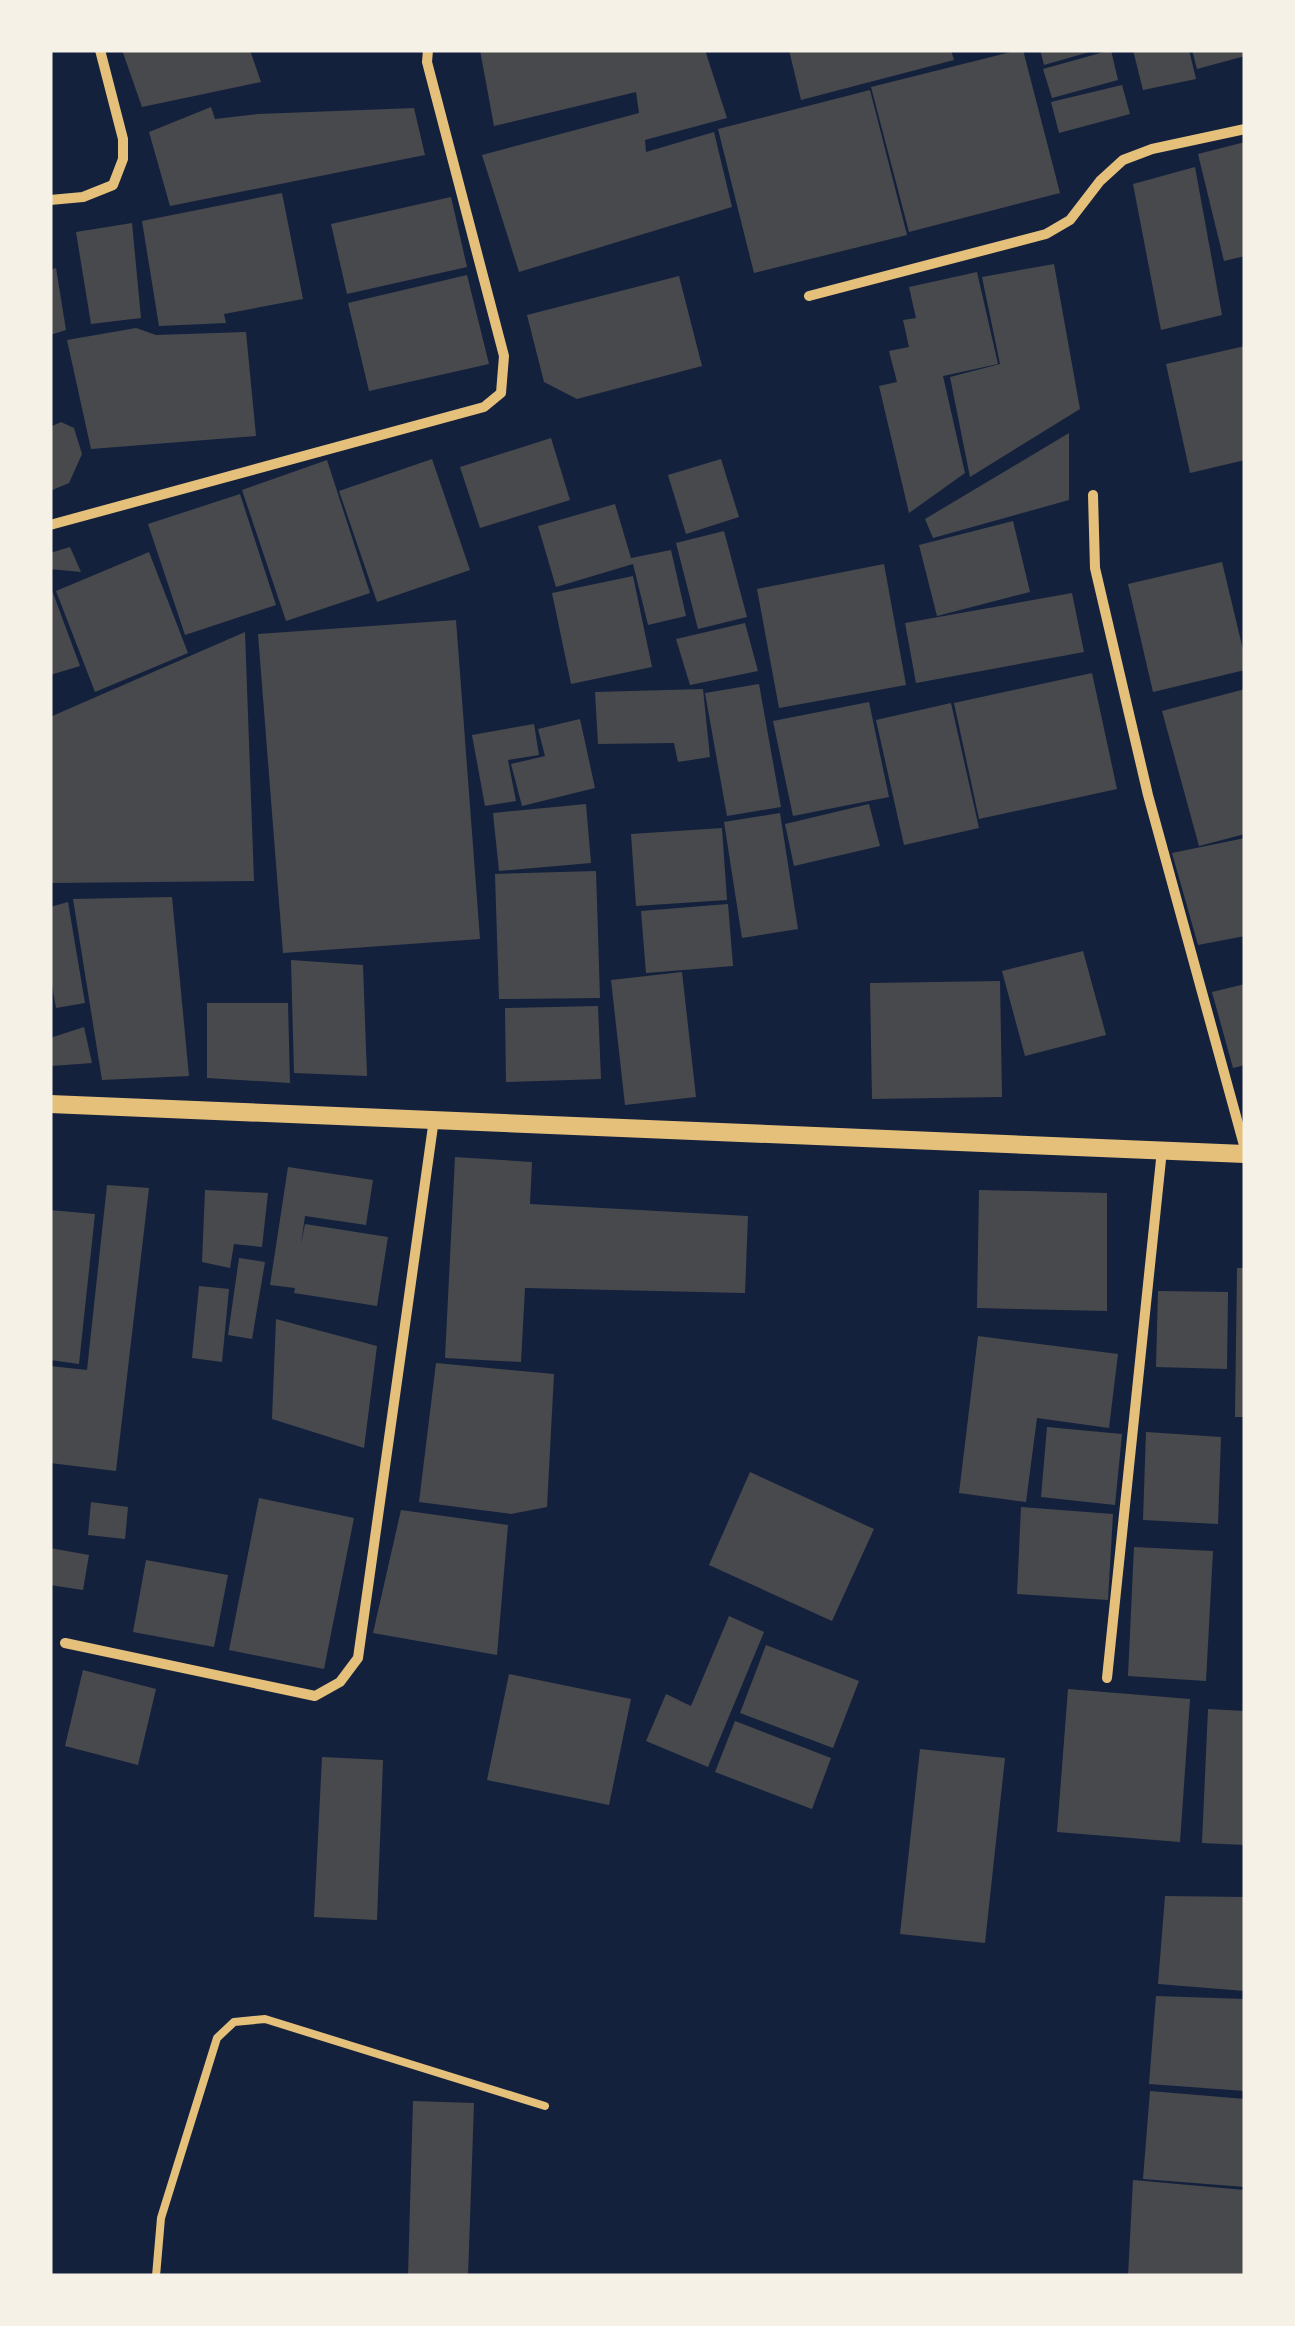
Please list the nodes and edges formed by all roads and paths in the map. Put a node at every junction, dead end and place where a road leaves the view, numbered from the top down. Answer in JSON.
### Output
{"nodes":[{"id":1,"x":100,"y":50,"type":"edge"},
{"id":2,"x":428,"y":50,"type":"edge"},
{"id":3,"x":1245,"y":129,"type":"edge"},
{"id":4,"x":50,"y":200,"type":"edge"},
{"id":5,"x":809,"y":296,"type":"dead end"},
{"id":6,"x":1094,"y":495,"type":"dead end"},
{"id":7,"x":50,"y":525,"type":"edge"},
{"id":8,"x":50,"y":1104,"type":"edge"},
{"id":9,"x":434,"y":1118,"type":"junction"},
{"id":10,"x":1162,"y":1150,"type":"junction"},
{"id":11,"x":1245,"y":1152,"type":"edge"},
{"id":12,"x":65,"y":1644,"type":"dead end"},
{"id":13,"x":1107,"y":1678,"type":"dead end"},
{"id":14,"x":545,"y":2106,"type":"dead end"},
{"id":15,"x":156,"y":2276,"type":"edge"}],
"edges":[{"from":1,"to":4,"type":"street"},
{"from":2,"to":7,"type":"street"},
{"from":3,"to":5,"type":"street"},
{"from":6,"to":11,"type":"street"},
{"from":8,"to":9,"type":"street"},
{"from":9,"to":10,"type":"street"},
{"from":9,"to":12,"type":"street"},
{"from":10,"to":11,"type":"street"},
{"from":10,"to":13,"type":"street"},
{"from":14,"to":15,"type":"lane"}]}
